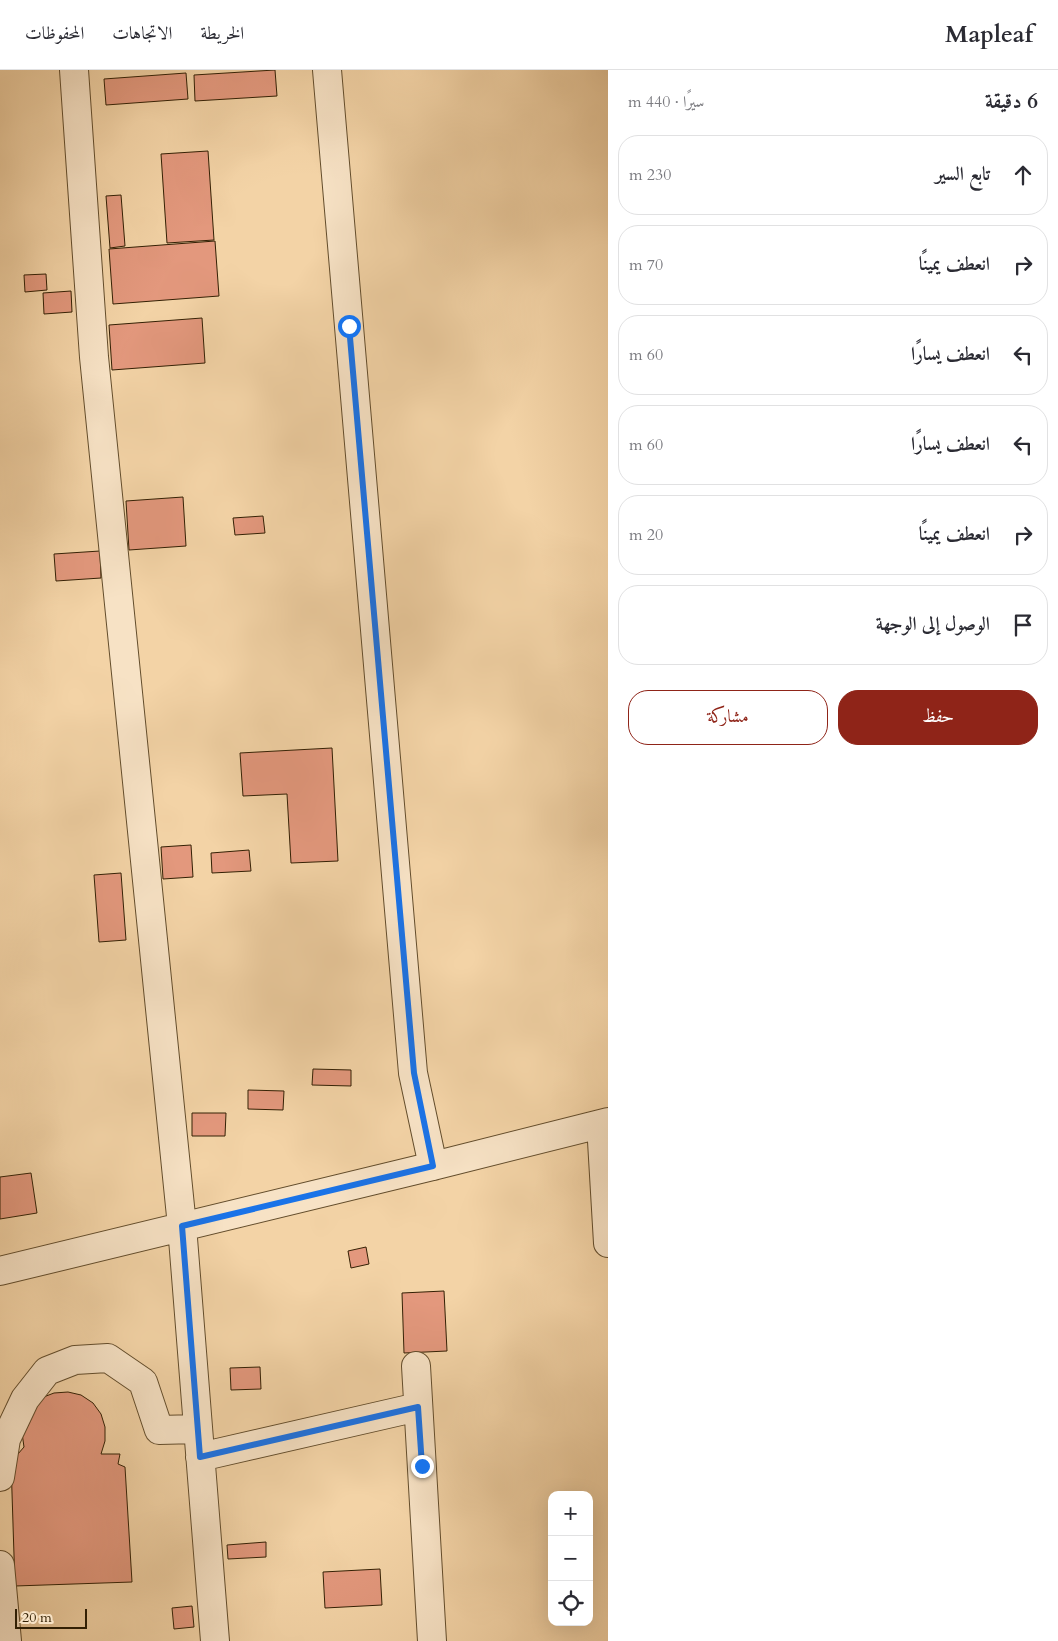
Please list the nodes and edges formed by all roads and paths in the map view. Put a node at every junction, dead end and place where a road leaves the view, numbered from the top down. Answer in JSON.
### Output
{"nodes":[{"id":1,"x":74,"y":70,"type":"edge"},
{"id":2,"x":327,"y":70,"type":"edge"},
{"id":3,"x":604,"y":1123,"type":"edge"},
{"id":4,"x":433,"y":1166,"type":"junction"},
{"id":5,"x":182,"y":1226,"type":"junction"},
{"id":6,"x":608,"y":1243,"type":"edge"},
{"id":7,"x":0,"y":1271,"type":"edge"},
{"id":8,"x":416,"y":1366,"type":"dead end"},
{"id":9,"x":418,"y":1407,"type":"junction"},
{"id":10,"x":198,"y":1429,"type":"junction"},
{"id":11,"x":200,"y":1457,"type":"junction"},
{"id":12,"x":0,"y":1477,"type":"edge"},
{"id":13,"x":0,"y":1565,"type":"edge"},
{"id":14,"x":7,"y":1641,"type":"edge"},
{"id":15,"x":215,"y":1641,"type":"edge"},
{"id":16,"x":432,"y":1641,"type":"edge"}],
"edges":[{"from":1,"to":5,"type":"street"},
{"from":2,"to":4,"type":"street"},
{"from":3,"to":4,"type":"street"},
{"from":3,"to":6,"type":"street"},
{"from":4,"to":5,"type":"street"},
{"from":5,"to":7,"type":"street"},
{"from":5,"to":10,"type":"street"},
{"from":8,"to":9,"type":"street"},
{"from":9,"to":11,"type":"street"},
{"from":9,"to":16,"type":"street"},
{"from":10,"to":11,"type":"street"},
{"from":10,"to":12,"type":"street"},
{"from":11,"to":15,"type":"street"},
{"from":13,"to":14,"type":"street"}]}
